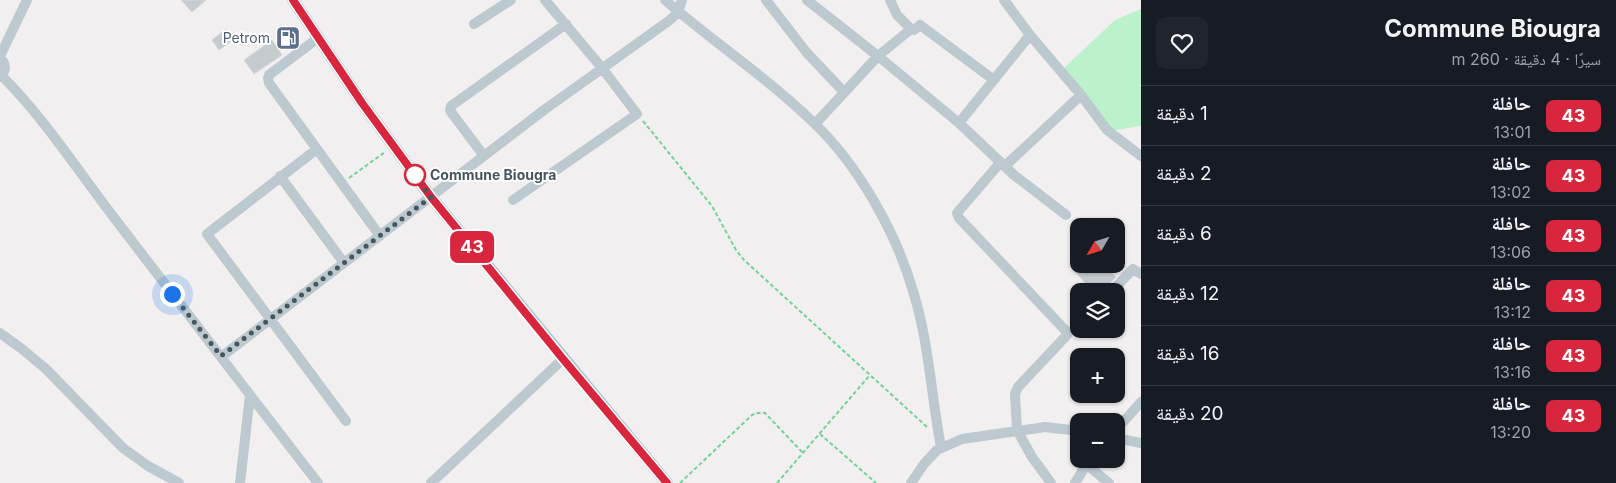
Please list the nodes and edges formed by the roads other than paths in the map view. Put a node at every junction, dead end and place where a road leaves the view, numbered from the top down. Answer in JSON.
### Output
{"nodes":[{"id":1,"x":27,"y":0,"type":"edge"},
{"id":2,"x":293,"y":0,"type":"edge"},
{"id":3,"x":512,"y":0,"type":"edge"},
{"id":4,"x":545,"y":0,"type":"edge"},
{"id":5,"x":665,"y":0,"type":"edge"},
{"id":6,"x":682,"y":0,"type":"edge"},
{"id":7,"x":689,"y":0,"type":"edge"},
{"id":8,"x":766,"y":0,"type":"edge"},
{"id":9,"x":807,"y":0,"type":"edge"},
{"id":10,"x":890,"y":0,"type":"edge"},
{"id":11,"x":1004,"y":0,"type":"edge"},
{"id":12,"x":678,"y":12,"type":"junction"},
{"id":13,"x":474,"y":24,"type":"dead end"},
{"id":14,"x":566,"y":24,"type":"junction"},
{"id":15,"x":912,"y":29,"type":"junction"},
{"id":16,"x":1030,"y":35,"type":"junction"},
{"id":17,"x":318,"y":38,"type":"junction"},
{"id":18,"x":878,"y":56,"type":"junction"},
{"id":19,"x":0,"y":57,"type":"edge"},
{"id":20,"x":602,"y":68,"type":"junction"},
{"id":21,"x":1,"y":77,"type":"edge"},
{"id":22,"x":994,"y":80,"type":"junction"},
{"id":23,"x":844,"y":92,"type":"junction"},
{"id":24,"x":1081,"y":95,"type":"junction"},
{"id":25,"x":959,"y":123,"type":"junction"},
{"id":26,"x":815,"y":124,"type":"junction"},
{"id":27,"x":317,"y":149,"type":"junction"},
{"id":28,"x":484,"y":156,"type":"junction"},
{"id":29,"x":1141,"y":156,"type":"edge"},
{"id":30,"x":1003,"y":165,"type":"junction"},
{"id":31,"x":280,"y":176,"type":"junction"},
{"id":32,"x":431,"y":197,"type":"junction"},
{"id":33,"x":513,"y":200,"type":"dead end"},
{"id":34,"x":1066,"y":214,"type":"dead end"},
{"id":35,"x":380,"y":236,"type":"junction"},
{"id":36,"x":344,"y":263,"type":"junction"},
{"id":37,"x":1141,"y":274,"type":"edge"},
{"id":38,"x":1120,"y":283,"type":"edge"},
{"id":39,"x":270,"y":320,"type":"junction"},
{"id":40,"x":0,"y":333,"type":"edge"},
{"id":41,"x":221,"y":356,"type":"junction"},
{"id":42,"x":563,"y":359,"type":"junction"},
{"id":43,"x":250,"y":395,"type":"junction"},
{"id":44,"x":1141,"y":402,"type":"edge"},
{"id":45,"x":1125,"y":420,"type":"edge"},
{"id":46,"x":346,"y":421,"type":"dead end"},
{"id":47,"x":1018,"y":430,"type":"junction"},
{"id":48,"x":1070,"y":430,"type":"edge"},
{"id":49,"x":1125,"y":440,"type":"edge"},
{"id":50,"x":941,"y":443,"type":"junction"},
{"id":51,"x":1140,"y":444,"type":"edge"},
{"id":52,"x":1084,"y":468,"type":"edge"},
{"id":53,"x":1095,"y":468,"type":"edge"},
{"id":54,"x":179,"y":483,"type":"edge"},
{"id":55,"x":240,"y":483,"type":"edge"},
{"id":56,"x":318,"y":483,"type":"edge"},
{"id":57,"x":431,"y":483,"type":"edge"},
{"id":58,"x":667,"y":483,"type":"edge"},
{"id":59,"x":911,"y":483,"type":"edge"},
{"id":60,"x":1051,"y":483,"type":"edge"},
{"id":61,"x":1075,"y":483,"type":"edge"},
{"id":62,"x":1109,"y":483,"type":"edge"}],
"edges":[{"from":1,"to":19,"type":"street"},
{"from":2,"to":17,"type":"main road"},
{"from":3,"to":13,"type":"street"},
{"from":4,"to":14,"type":"street"},
{"from":5,"to":12,"type":"street"},
{"from":6,"to":12,"type":"street"},
{"from":7,"to":12,"type":"street"},
{"from":8,"to":23,"type":"street"},
{"from":9,"to":18,"type":"street"},
{"from":10,"to":15,"type":"street"},
{"from":11,"to":16,"type":"street"},
{"from":12,"to":20,"type":"street"},
{"from":12,"to":26,"type":"street"},
{"from":14,"to":20,"type":"street"},
{"from":14,"to":28,"type":"street"},
{"from":15,"to":18,"type":"street"},
{"from":15,"to":22,"type":"street"},
{"from":16,"to":22,"type":"street"},
{"from":16,"to":24,"type":"street"},
{"from":17,"to":27,"type":"street"},
{"from":17,"to":32,"type":"main road"},
{"from":18,"to":23,"type":"street"},
{"from":18,"to":25,"type":"street"},
{"from":19,"to":21,"type":"street"},
{"from":20,"to":28,"type":"street"},
{"from":20,"to":33,"type":"street"},
{"from":21,"to":41,"type":"street"},
{"from":22,"to":25,"type":"street"},
{"from":23,"to":26,"type":"street"},
{"from":24,"to":29,"type":"street"},
{"from":24,"to":30,"type":"street"},
{"from":25,"to":30,"type":"street"},
{"from":26,"to":50,"type":"street"},
{"from":27,"to":31,"type":"street"},
{"from":27,"to":35,"type":"street"},
{"from":28,"to":32,"type":"street"},
{"from":30,"to":34,"type":"street"},
{"from":30,"to":47,"type":"street"},
{"from":31,"to":36,"type":"street"},
{"from":31,"to":39,"type":"street"},
{"from":32,"to":35,"type":"street"},
{"from":32,"to":42,"type":"main road"},
{"from":35,"to":36,"type":"street"},
{"from":36,"to":39,"type":"street"},
{"from":37,"to":38,"type":"street"},
{"from":39,"to":41,"type":"street"},
{"from":39,"to":46,"type":"street"},
{"from":40,"to":54,"type":"street"},
{"from":41,"to":43,"type":"street"},
{"from":42,"to":57,"type":"street"},
{"from":42,"to":58,"type":"main road"},
{"from":43,"to":55,"type":"street"},
{"from":43,"to":56,"type":"street"},
{"from":44,"to":45,"type":"street"},
{"from":47,"to":48,"type":"street"},
{"from":47,"to":50,"type":"street"},
{"from":47,"to":60,"type":"street"},
{"from":49,"to":51,"type":"street"},
{"from":50,"to":59,"type":"street"},
{"from":52,"to":61,"type":"street"},
{"from":53,"to":62,"type":"street"}]}
